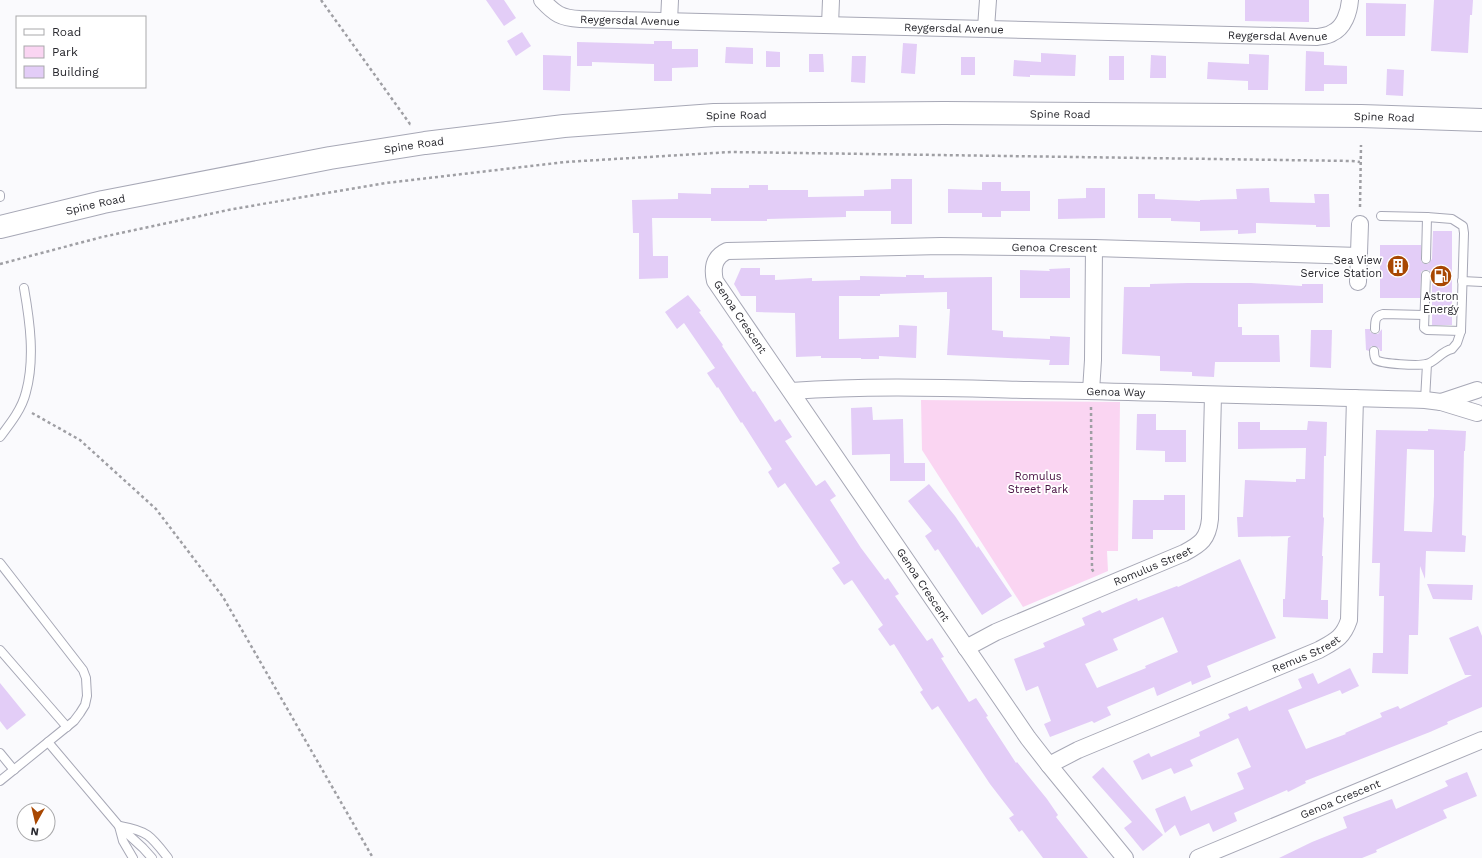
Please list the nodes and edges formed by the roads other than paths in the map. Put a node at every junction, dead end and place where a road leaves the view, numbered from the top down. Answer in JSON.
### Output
{"nodes":[{"id":1,"x":542,"y":0,"type":"edge"},
{"id":2,"x":670,"y":0,"type":"edge"},
{"id":3,"x":831,"y":0,"type":"edge"},
{"id":4,"x":988,"y":0,"type":"edge"},
{"id":5,"x":1350,"y":0,"type":"edge"},
{"id":6,"x":669,"y":21,"type":"junction"},
{"id":7,"x":830,"y":25,"type":"junction"},
{"id":8,"x":986,"y":28,"type":"junction"},
{"id":9,"x":1482,"y":120,"type":"edge"},
{"id":10,"x":1381,"y":216,"type":"dead end"},
{"id":11,"x":1427,"y":217,"type":"junction"},
{"id":12,"x":1360,"y":224,"type":"road end"},
{"id":13,"x":0,"y":227,"type":"edge"},
{"id":14,"x":1094,"y":248,"type":"junction"},
{"id":15,"x":1359,"y":256,"type":"junction"},
{"id":16,"x":1426,"y":258,"type":"dead end"},
{"id":17,"x":1426,"y":275,"type":"dead end"},
{"id":18,"x":1462,"y":281,"type":"junction"},
{"id":19,"x":1358,"y":282,"type":"dead end"},
{"id":20,"x":1482,"y":282,"type":"edge"},
{"id":21,"x":24,"y":288,"type":"dead end"},
{"id":22,"x":1424,"y":315,"type":"junction"},
{"id":23,"x":1375,"y":329,"type":"dead end"},
{"id":24,"x":1461,"y":331,"type":"junction"},
{"id":25,"x":1374,"y":351,"type":"dead end"},
{"id":26,"x":1427,"y":364,"type":"junction"},
{"id":27,"x":1480,"y":388,"type":"edge"},
{"id":28,"x":791,"y":391,"type":"junction"},
{"id":29,"x":1091,"y":391,"type":"junction"},
{"id":30,"x":1213,"y":395,"type":"junction"},
{"id":31,"x":1355,"y":398,"type":"junction"},
{"id":32,"x":1425,"y":400,"type":"junction"},
{"id":33,"x":1441,"y":402,"type":"junction"},
{"id":34,"x":1481,"y":416,"type":"edge"},
{"id":35,"x":0,"y":437,"type":"edge"},
{"id":36,"x":0,"y":563,"type":"edge"},
{"id":37,"x":966,"y":648,"type":"junction"},
{"id":38,"x":0,"y":650,"type":"edge"},
{"id":39,"x":67,"y":727,"type":"junction"},
{"id":40,"x":1482,"y":740,"type":"edge"},
{"id":41,"x":48,"y":742,"type":"junction"},
{"id":42,"x":0,"y":753,"type":"edge"},
{"id":43,"x":1048,"y":765,"type":"junction"},
{"id":44,"x":14,"y":770,"type":"junction"},
{"id":45,"x":0,"y":781,"type":"edge"},
{"id":46,"x":119,"y":826,"type":"junction"},
{"id":47,"x":134,"y":858,"type":"edge"},
{"id":48,"x":152,"y":858,"type":"edge"},
{"id":49,"x":168,"y":858,"type":"edge"},
{"id":50,"x":1126,"y":858,"type":"edge"},
{"id":51,"x":1198,"y":858,"type":"edge"}],
"edges":[{"from":1,"to":6,"type":"street","name":"Reygersdal Avenue"},
{"from":2,"to":6,"type":"street"},
{"from":3,"to":7,"type":"street"},
{"from":4,"to":8,"type":"street"},
{"from":5,"to":8,"type":"street","name":"Reygersdal Avenue"},
{"from":6,"to":7,"type":"street","name":"Reygersdal Avenue"},
{"from":7,"to":8,"type":"street","name":"Reygersdal Avenue"},
{"from":9,"to":13,"type":"main road","name":"Spine Road"},
{"from":10,"to":11,"type":"lane"},
{"from":11,"to":16,"type":"lane"},
{"from":11,"to":18,"type":"lane"},
{"from":12,"to":15,"type":"street"},
{"from":14,"to":15,"type":"street","name":"Genoa Crescent"},
{"from":14,"to":28,"type":"street","name":"Genoa Crescent"},
{"from":14,"to":29,"type":"street"},
{"from":15,"to":19,"type":"street"},
{"from":17,"to":22,"type":"lane"},
{"from":18,"to":20,"type":"lane"},
{"from":18,"to":24,"type":"lane"},
{"from":21,"to":35,"type":"lane"},
{"from":22,"to":23,"type":"lane"},
{"from":22,"to":24,"type":"lane"},
{"from":24,"to":26,"type":"lane"},
{"from":25,"to":26,"type":"lane"},
{"from":26,"to":32,"type":"lane"},
{"from":27,"to":33,"type":"street","name":"Genoa Way"},
{"from":27,"to":34,"type":"street"},
{"from":28,"to":29,"type":"street","name":"Genoa Way"},
{"from":28,"to":37,"type":"street","name":"Genoa Crescent"},
{"from":29,"to":30,"type":"street","name":"Genoa Way"},
{"from":30,"to":31,"type":"street","name":"Genoa Way"},
{"from":30,"to":37,"type":"street","name":"Romulus Street"},
{"from":31,"to":32,"type":"street","name":"Genoa Way"},
{"from":31,"to":43,"type":"street","name":"Remus Street"},
{"from":32,"to":33,"type":"street","name":"Genoa Way"},
{"from":33,"to":34,"type":"street","name":"Genoa Way"},
{"from":36,"to":39,"type":"lane"},
{"from":37,"to":43,"type":"street","name":"Genoa Crescent"},
{"from":38,"to":39,"type":"lane"},
{"from":39,"to":41,"type":"lane"},
{"from":40,"to":51,"type":"street","name":"Genoa Crescent"},
{"from":41,"to":44,"type":"lane"},
{"from":41,"to":46,"type":"lane"},
{"from":42,"to":44,"type":"lane"},
{"from":43,"to":50,"type":"street","name":"Genoa Crescent"},
{"from":44,"to":45,"type":"lane"},
{"from":46,"to":47,"type":"lane"},
{"from":46,"to":48,"type":"lane"},
{"from":46,"to":49,"type":"lane"}]}
